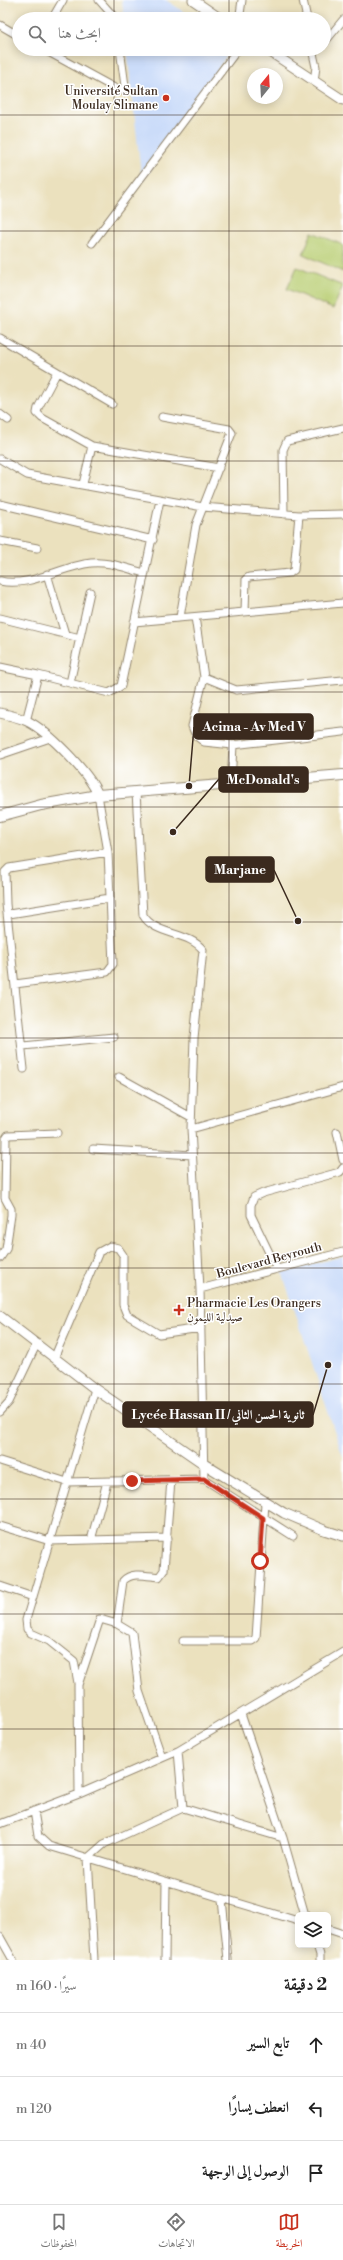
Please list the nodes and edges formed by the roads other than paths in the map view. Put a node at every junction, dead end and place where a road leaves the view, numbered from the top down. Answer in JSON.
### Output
{"nodes":[{"id":1,"x":63,"y":0,"type":"edge"},
{"id":2,"x":99,"y":0,"type":"edge"},
{"id":3,"x":192,"y":0,"type":"edge"},
{"id":4,"x":242,"y":0,"type":"edge"},
{"id":5,"x":303,"y":0,"type":"edge"},
{"id":6,"x":56,"y":12,"type":"edge"},
{"id":7,"x":110,"y":12,"type":"edge"},
{"id":8,"x":210,"y":12,"type":"edge"},
{"id":9,"x":240,"y":12,"type":"edge"},
{"id":10,"x":306,"y":12,"type":"edge"},
{"id":11,"x":343,"y":20,"type":"edge"},
{"id":12,"x":0,"y":25,"type":"edge"},
{"id":13,"x":12,"y":32,"type":"edge"},
{"id":14,"x":331,"y":35,"type":"edge"},
{"id":15,"x":56,"y":56,"type":"edge"},
{"id":16,"x":121,"y":56,"type":"edge"},
{"id":17,"x":233,"y":56,"type":"edge"},
{"id":18,"x":276,"y":56,"type":"edge"},
{"id":19,"x":314,"y":56,"type":"edge"},
{"id":20,"x":314,"y":81,"type":"junction"},
{"id":21,"x":343,"y":100,"type":"edge"},
{"id":22,"x":92,"y":243,"type":"dead end"},
{"id":23,"x":0,"y":339,"type":"edge"},
{"id":24,"x":57,"y":372,"type":"junction"},
{"id":25,"x":112,"y":404,"type":"dead end"},
{"id":26,"x":0,"y":414,"type":"edge"},
{"id":27,"x":162,"y":417,"type":"dead end"},
{"id":28,"x":8,"y":420,"type":"dead end"},
{"id":29,"x":343,"y":428,"type":"edge"},
{"id":30,"x":92,"y":446,"type":"junction"},
{"id":31,"x":0,"y":460,"type":"edge"},
{"id":32,"x":219,"y":468,"type":"junction"},
{"id":33,"x":83,"y":484,"type":"junction"},
{"id":34,"x":160,"y":500,"type":"junction"},
{"id":35,"x":0,"y":504,"type":"edge"},
{"id":36,"x":203,"y":507,"type":"junction"},
{"id":37,"x":284,"y":514,"type":"junction"},
{"id":38,"x":343,"y":514,"type":"edge"},
{"id":39,"x":299,"y":515,"type":"junction"},
{"id":40,"x":153,"y":540,"type":"junction"},
{"id":41,"x":0,"y":541,"type":"edge"},
{"id":42,"x":37,"y":548,"type":"dead end"},
{"id":43,"x":146,"y":573,"type":"junction"},
{"id":44,"x":46,"y":574,"type":"junction"},
{"id":45,"x":0,"y":581,"type":"edge"},
{"id":46,"x":90,"y":592,"type":"dead end"},
{"id":47,"x":343,"y":603,"type":"edge"},
{"id":48,"x":245,"y":612,"type":"junction"},
{"id":49,"x":180,"y":617,"type":"junction"},
{"id":50,"x":195,"y":617,"type":"junction"},
{"id":51,"x":0,"y":618,"type":"edge"},
{"id":52,"x":134,"y":622,"type":"junction"},
{"id":53,"x":65,"y":634,"type":"junction"},
{"id":54,"x":80,"y":638,"type":"junction"},
{"id":55,"x":0,"y":667,"type":"edge"},
{"id":56,"x":38,"y":676,"type":"junction"},
{"id":57,"x":204,"y":677,"type":"junction"},
{"id":58,"x":343,"y":680,"type":"edge"},
{"id":59,"x":70,"y":683,"type":"junction"},
{"id":60,"x":0,"y":713,"type":"edge"},
{"id":61,"x":26,"y":721,"type":"junction"},
{"id":62,"x":343,"y":732,"type":"edge"},
{"id":63,"x":50,"y":738,"type":"junction"},
{"id":64,"x":233,"y":744,"type":"junction"},
{"id":65,"x":0,"y":755,"type":"edge"},
{"id":66,"x":343,"y":775,"type":"edge"},
{"id":67,"x":231,"y":784,"type":"junction"},
{"id":68,"x":136,"y":792,"type":"junction"},
{"id":69,"x":98,"y":795,"type":"junction"},
{"id":70,"x":0,"y":816,"type":"edge"},
{"id":71,"x":108,"y":852,"type":"junction"},
{"id":72,"x":110,"y":898,"type":"junction"},
{"id":73,"x":3,"y":905,"type":"edge"},
{"id":74,"x":8,"y":914,"type":"junction"},
{"id":75,"x":15,"y":984,"type":"junction"},
{"id":76,"x":114,"y":1038,"type":"dead end"},
{"id":77,"x":23,"y":1046,"type":"junction"},
{"id":78,"x":24,"y":1069,"type":"dead end"},
{"id":79,"x":119,"y":1078,"type":"dead end"},
{"id":80,"x":343,"y":1087,"type":"edge"},
{"id":81,"x":191,"y":1117,"type":"junction"},
{"id":82,"x":191,"y":1128,"type":"junction"},
{"id":83,"x":337,"y":1132,"type":"dead end"},
{"id":84,"x":57,"y":1133,"type":"dead end"},
{"id":85,"x":93,"y":1149,"type":"dead end"},
{"id":86,"x":192,"y":1155,"type":"junction"},
{"id":87,"x":343,"y":1160,"type":"edge"},
{"id":88,"x":343,"y":1168,"type":"edge"},
{"id":89,"x":343,"y":1252,"type":"edge"},
{"id":90,"x":0,"y":1258,"type":"edge"},
{"id":91,"x":277,"y":1269,"type":"junction"},
{"id":92,"x":200,"y":1289,"type":"junction"},
{"id":93,"x":0,"y":1316,"type":"edge"},
{"id":94,"x":201,"y":1328,"type":"junction"},
{"id":95,"x":37,"y":1343,"type":"junction"},
{"id":96,"x":55,"y":1356,"type":"junction"},
{"id":97,"x":95,"y":1389,"type":"junction"},
{"id":98,"x":0,"y":1412,"type":"edge"},
{"id":99,"x":0,"y":1462,"type":"edge"},
{"id":100,"x":204,"y":1464,"type":"junction"},
{"id":101,"x":204,"y":1479,"type":"junction"},
{"id":102,"x":171,"y":1480,"type":"junction"},
{"id":103,"x":68,"y":1482,"type":"junction"},
{"id":104,"x":107,"y":1482,"type":"junction"},
{"id":105,"x":265,"y":1503,"type":"junction"},
{"id":106,"x":263,"y":1518,"type":"junction"},
{"id":107,"x":0,"y":1526,"type":"edge"},
{"id":108,"x":293,"y":1536,"type":"dead end"},
{"id":109,"x":343,"y":1536,"type":"edge"},
{"id":110,"x":168,"y":1538,"type":"junction"},
{"id":111,"x":91,"y":1540,"type":"junction"},
{"id":112,"x":50,"y":1541,"type":"junction"},
{"id":113,"x":0,"y":1586,"type":"edge"},
{"id":114,"x":33,"y":1597,"type":"junction"},
{"id":115,"x":117,"y":1624,"type":"junction"},
{"id":116,"x":183,"y":1641,"type":"dead end"},
{"id":117,"x":343,"y":1652,"type":"edge"},
{"id":118,"x":78,"y":1685,"type":"junction"},
{"id":119,"x":241,"y":1714,"type":"junction"},
{"id":120,"x":178,"y":1751,"type":"junction"},
{"id":121,"x":162,"y":1758,"type":"junction"},
{"id":122,"x":80,"y":1794,"type":"junction"},
{"id":123,"x":183,"y":1808,"type":"junction"},
{"id":124,"x":34,"y":1811,"type":"junction"},
{"id":125,"x":0,"y":1824,"type":"edge"},
{"id":126,"x":283,"y":1838,"type":"junction"},
{"id":127,"x":88,"y":1858,"type":"junction"},
{"id":128,"x":166,"y":1882,"type":"junction"},
{"id":129,"x":222,"y":1899,"type":"junction"},
{"id":130,"x":305,"y":1912,"type":"edge"},
{"id":131,"x":295,"y":1920,"type":"edge"},
{"id":132,"x":331,"y":1931,"type":"edge"},
{"id":133,"x":343,"y":1934,"type":"edge"},
{"id":134,"x":0,"y":1937,"type":"edge"},
{"id":135,"x":317,"y":1948,"type":"edge"},
{"id":136,"x":13,"y":1960,"type":"edge"},
{"id":137,"x":94,"y":1960,"type":"edge"},
{"id":138,"x":165,"y":1960,"type":"edge"},
{"id":139,"x":228,"y":1960,"type":"edge"},
{"id":140,"x":320,"y":1960,"type":"edge"}],
"edges":[{"from":1,"to":6,"type":"street"},
{"from":2,"to":7,"type":"street"},
{"from":3,"to":8,"type":"street"},
{"from":4,"to":9,"type":"street"},
{"from":5,"to":10,"type":"street"},
{"from":11,"to":14,"type":"street"},
{"from":12,"to":13,"type":"street"},
{"from":15,"to":16,"type":"street"},
{"from":17,"to":22,"type":"street"},
{"from":18,"to":20,"type":"street"},
{"from":19,"to":20,"type":"street"},
{"from":20,"to":21,"type":"street"},
{"from":23,"to":24,"type":"street"},
{"from":24,"to":25,"type":"street"},
{"from":24,"to":30,"type":"street"},
{"from":26,"to":28,"type":"street"},
{"from":27,"to":32,"type":"street"},
{"from":29,"to":37,"type":"street"},
{"from":30,"to":32,"type":"street"},
{"from":30,"to":33,"type":"street"},
{"from":31,"to":33,"type":"street"},
{"from":32,"to":36,"type":"street"},
{"from":33,"to":34,"type":"street"},
{"from":34,"to":36,"type":"street"},
{"from":34,"to":40,"type":"street"},
{"from":35,"to":40,"type":"street"},
{"from":36,"to":37,"type":"street"},
{"from":36,"to":49,"type":"street"},
{"from":37,"to":39,"type":"street"},
{"from":38,"to":39,"type":"street"},
{"from":39,"to":48,"type":"street"},
{"from":40,"to":43,"type":"street"},
{"from":41,"to":42,"type":"street"},
{"from":43,"to":44,"type":"street"},
{"from":43,"to":52,"type":"street"},
{"from":44,"to":45,"type":"street"},
{"from":44,"to":53,"type":"street"},
{"from":46,"to":54,"type":"street"},
{"from":47,"to":48,"type":"street"},
{"from":48,"to":50,"type":"street"},
{"from":49,"to":50,"type":"street"},
{"from":49,"to":52,"type":"street"},
{"from":50,"to":57,"type":"street"},
{"from":51,"to":53,"type":"street"},
{"from":52,"to":59,"type":"street"},
{"from":53,"to":54,"type":"street"},
{"from":54,"to":59,"type":"street"},
{"from":55,"to":56,"type":"street"},
{"from":56,"to":59,"type":"street"},
{"from":56,"to":61,"type":"street"},
{"from":57,"to":58,"type":"street"},
{"from":57,"to":64,"type":"street"},
{"from":60,"to":61,"type":"street"},
{"from":61,"to":63,"type":"street"},
{"from":62,"to":64,"type":"street"},
{"from":63,"to":65,"type":"street"},
{"from":63,"to":69,"type":"street"},
{"from":64,"to":67,"type":"street"},
{"from":66,"to":67,"type":"main road"},
{"from":67,"to":68,"type":"main road"},
{"from":68,"to":69,"type":"main road"},
{"from":68,"to":81,"type":"street"},
{"from":69,"to":70,"type":"main road"},
{"from":69,"to":71,"type":"street"},
{"from":71,"to":72,"type":"street"},
{"from":71,"to":73,"type":"street"},
{"from":72,"to":74,"type":"street"},
{"from":72,"to":75,"type":"street"},
{"from":73,"to":74,"type":"street"},
{"from":74,"to":75,"type":"street"},
{"from":75,"to":77,"type":"street"},
{"from":76,"to":77,"type":"street"},
{"from":77,"to":78,"type":"street"},
{"from":79,"to":81,"type":"street"},
{"from":80,"to":82,"type":"street"},
{"from":81,"to":82,"type":"street"},
{"from":82,"to":86,"type":"street"},
{"from":83,"to":87,"type":"street"},
{"from":84,"to":90,"type":"street"},
{"from":85,"to":86,"type":"street"},
{"from":86,"to":92,"type":"street"},
{"from":88,"to":91,"type":"street"},
{"from":89,"to":91,"type":"street","name":"Boulevard Beyrouth"},
{"from":91,"to":92,"type":"street","name":"Boulevard Beyrouth"},
{"from":92,"to":94,"type":"street"},
{"from":93,"to":95,"type":"street"},
{"from":94,"to":96,"type":"street"},
{"from":94,"to":100,"type":"street"},
{"from":95,"to":96,"type":"street"},
{"from":95,"to":98,"type":"street"},
{"from":96,"to":97,"type":"street"},
{"from":97,"to":100,"type":"street"},
{"from":97,"to":103,"type":"street"},
{"from":99,"to":103,"type":"street"},
{"from":100,"to":101,"type":"street"},
{"from":100,"to":105,"type":"street"},
{"from":101,"to":102,"type":"street"},
{"from":101,"to":106,"type":"street"},
{"from":102,"to":104,"type":"street"},
{"from":102,"to":110,"type":"street"},
{"from":103,"to":104,"type":"street"},
{"from":103,"to":112,"type":"street"},
{"from":104,"to":111,"type":"street"},
{"from":105,"to":106,"type":"street"},
{"from":105,"to":109,"type":"street"},
{"from":106,"to":108,"type":"street"},
{"from":106,"to":116,"type":"street"},
{"from":107,"to":112,"type":"street"},
{"from":110,"to":111,"type":"street"},
{"from":110,"to":115,"type":"street"},
{"from":111,"to":112,"type":"street"},
{"from":112,"to":114,"type":"street"},
{"from":113,"to":114,"type":"street"},
{"from":114,"to":118,"type":"street"},
{"from":115,"to":118,"type":"street"},
{"from":115,"to":121,"type":"street"},
{"from":117,"to":119,"type":"street"},
{"from":118,"to":122,"type":"street"},
{"from":119,"to":120,"type":"street"},
{"from":119,"to":126,"type":"street"},
{"from":120,"to":121,"type":"street"},
{"from":120,"to":123,"type":"street"},
{"from":121,"to":122,"type":"street"},
{"from":122,"to":124,"type":"street"},
{"from":123,"to":126,"type":"street"},
{"from":123,"to":127,"type":"street"},
{"from":124,"to":125,"type":"street"},
{"from":124,"to":127,"type":"street"},
{"from":126,"to":130,"type":"street"},
{"from":127,"to":128,"type":"street"},
{"from":127,"to":137,"type":"street"},
{"from":128,"to":129,"type":"street"},
{"from":128,"to":138,"type":"street"},
{"from":129,"to":131,"type":"street"},
{"from":129,"to":139,"type":"street"},
{"from":132,"to":133,"type":"street"},
{"from":134,"to":136,"type":"street"},
{"from":135,"to":140,"type":"street"}]}
